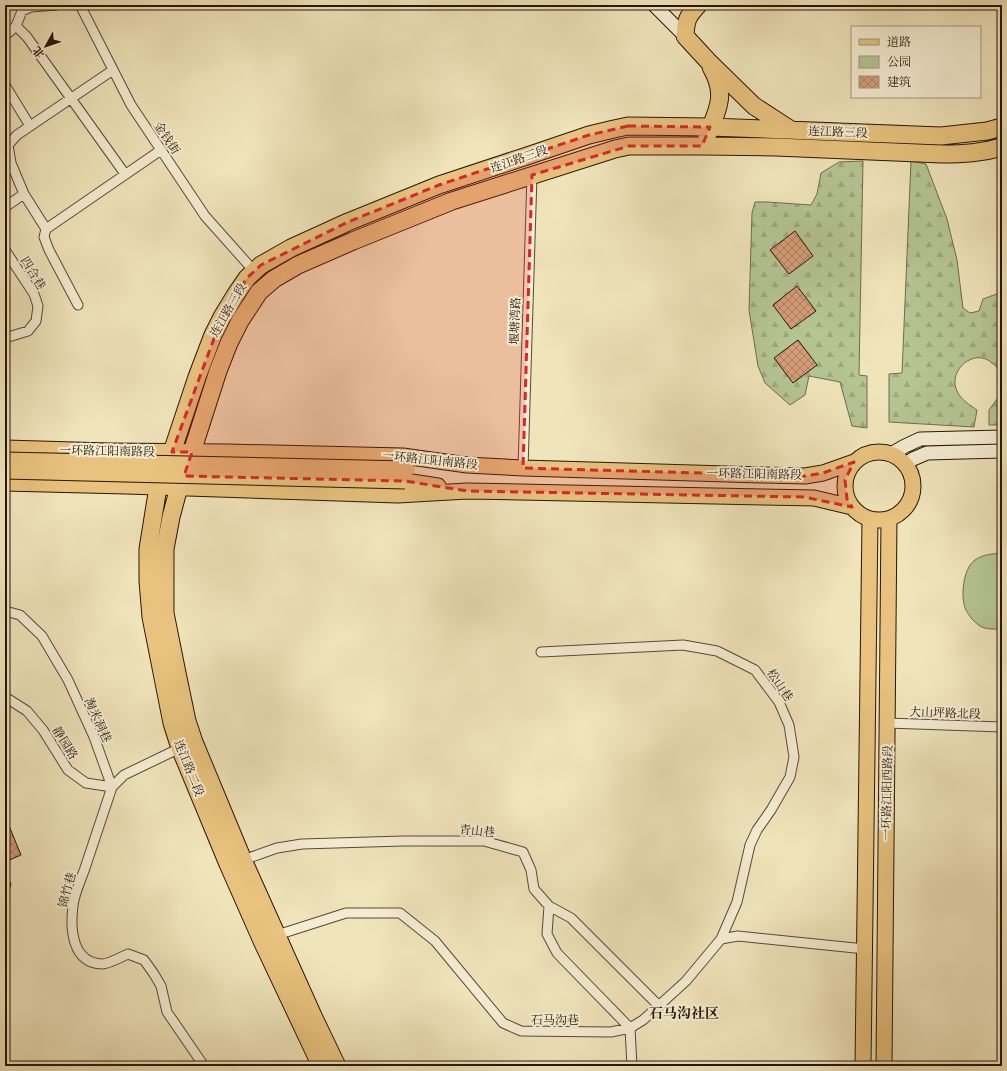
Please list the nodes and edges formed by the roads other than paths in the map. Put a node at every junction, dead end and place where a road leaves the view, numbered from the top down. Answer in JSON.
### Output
{"nodes":[{"id":1,"x":57,"y":5,"type":"edge"},
{"id":2,"x":80,"y":5,"type":"edge"},
{"id":3,"x":654,"y":5,"type":"edge"},
{"id":4,"x":698,"y":5,"type":"edge"},
{"id":5,"x":16,"y":26,"type":"junction"},
{"id":6,"x":5,"y":36,"type":"edge"},
{"id":7,"x":685,"y":36,"type":"junction"},
{"id":8,"x":708,"y":61,"type":"junction"},
{"id":9,"x":113,"y":70,"type":"junction"},
{"id":10,"x":5,"y":85,"type":"edge"},
{"id":11,"x":71,"y":98,"type":"junction"},
{"id":12,"x":30,"y":126,"type":"junction"},
{"id":13,"x":710,"y":127,"type":"junction"},
{"id":14,"x":1002,"y":127,"type":"edge"},
{"id":15,"x":792,"y":131,"type":"junction"},
{"id":16,"x":702,"y":146,"type":"junction"},
{"id":17,"x":1002,"y":147,"type":"edge"},
{"id":18,"x":161,"y":150,"type":"junction"},
{"id":19,"x":125,"y":174,"type":"junction"},
{"id":20,"x":532,"y":175,"type":"junction"},
{"id":21,"x":24,"y":194,"type":"junction"},
{"id":22,"x":5,"y":207,"type":"edge"},
{"id":23,"x":46,"y":229,"type":"junction"},
{"id":24,"x":5,"y":250,"type":"edge"},
{"id":25,"x":254,"y":271,"type":"junction"},
{"id":26,"x":78,"y":305,"type":"dead end"},
{"id":27,"x":5,"y":338,"type":"edge"},
{"id":28,"x":1002,"y":437,"type":"edge"},
{"id":29,"x":5,"y":448,"type":"edge"},
{"id":30,"x":85,"y":451,"type":"junction"},
{"id":31,"x":1002,"y":451,"type":"edge"},
{"id":32,"x":172,"y":452,"type":"junction"},
{"id":33,"x":192,"y":452,"type":"junction"},
{"id":34,"x":232,"y":452,"type":"junction"},
{"id":35,"x":891,"y":454,"type":"junction"},
{"id":36,"x":5,"y":460,"type":"edge"},
{"id":37,"x":854,"y":462,"type":"junction"},
{"id":38,"x":906,"y":464,"type":"junction"},
{"id":39,"x":467,"y":465,"type":"junction"},
{"id":40,"x":523,"y":468,"type":"junction"},
{"id":41,"x":5,"y":471,"type":"edge"},
{"id":42,"x":406,"y":475,"type":"junction"},
{"id":43,"x":5,"y":484,"type":"edge"},
{"id":44,"x":87,"y":485,"type":"junction"},
{"id":45,"x":158,"y":487,"type":"junction"},
{"id":46,"x":179,"y":487,"type":"junction"},
{"id":47,"x":236,"y":490,"type":"junction"},
{"id":48,"x":467,"y":491,"type":"junction"},
{"id":49,"x":852,"y":507,"type":"junction"},
{"id":50,"x":889,"y":519,"type":"junction"},
{"id":51,"x":870,"y":520,"type":"junction"},
{"id":52,"x":5,"y":611,"type":"edge"},
{"id":53,"x":541,"y":652,"type":"dead end"},
{"id":54,"x":5,"y":697,"type":"edge"},
{"id":55,"x":887,"y":723,"type":"junction"},
{"id":56,"x":1002,"y":727,"type":"edge"},
{"id":57,"x":180,"y":748,"type":"junction"},
{"id":58,"x":112,"y":787,"type":"junction"},
{"id":59,"x":243,"y":860,"type":"junction"},
{"id":60,"x":549,"y":906,"type":"junction"},
{"id":61,"x":269,"y":938,"type":"junction"},
{"id":62,"x":721,"y":939,"type":"junction"},
{"id":63,"x":865,"y":948,"type":"junction"},
{"id":64,"x":659,"y":1006,"type":"junction"},
{"id":65,"x":630,"y":1028,"type":"junction"},
{"id":66,"x":204,"y":1066,"type":"edge"},
{"id":67,"x":321,"y":1066,"type":"edge"},
{"id":68,"x":337,"y":1066,"type":"edge"},
{"id":69,"x":632,"y":1066,"type":"edge"},
{"id":70,"x":863,"y":1066,"type":"edge"},
{"id":71,"x":884,"y":1066,"type":"edge"}],
"edges":[{"from":1,"to":5,"type":"street"},
{"from":2,"to":9,"type":"street","name":"金钱街"},
{"from":3,"to":7,"type":"street"},
{"from":4,"to":7,"type":"highway"},
{"from":5,"to":6,"type":"street"},
{"from":5,"to":11,"type":"street"},
{"from":7,"to":8,"type":"highway"},
{"from":8,"to":13,"type":"highway"},
{"from":8,"to":15,"type":"highway"},
{"from":9,"to":11,"type":"street"},
{"from":9,"to":18,"type":"street","name":"金钱街"},
{"from":10,"to":12,"type":"street"},
{"from":11,"to":12,"type":"street"},
{"from":11,"to":19,"type":"street"},
{"from":12,"to":21,"type":"street"},
{"from":13,"to":15,"type":"highway","name":"连江路三段"},
{"from":13,"to":16,"type":"highway"},
{"from":13,"to":25,"type":"highway","name":"连江路三段"},
{"from":14,"to":15,"type":"highway","name":"连江路三段"},
{"from":16,"to":17,"type":"highway","name":"连江路三段"},
{"from":16,"to":20,"type":"highway","name":"连江路三段"},
{"from":18,"to":19,"type":"street"},
{"from":18,"to":25,"type":"street","name":"金钱街"},
{"from":19,"to":23,"type":"street"},
{"from":20,"to":33,"type":"highway","name":"连江路三段"},
{"from":20,"to":40,"type":"street","name":"堰塘湾路"},
{"from":21,"to":22,"type":"street"},
{"from":21,"to":23,"type":"street"},
{"from":23,"to":26,"type":"street"},
{"from":24,"to":27,"type":"street","name":"四合巷"},
{"from":25,"to":32,"type":"highway","name":"连江路三段"},
{"from":28,"to":35,"type":"street"},
{"from":29,"to":30,"type":"main road","name":"一环路江阳南路段"},
{"from":30,"to":32,"type":"main road","name":"一环路江阳南路段"},
{"from":30,"to":44,"type":"main road"},
{"from":31,"to":38,"type":"street"},
{"from":32,"to":33,"type":"main road","name":"一环路江阳南路段"},
{"from":32,"to":45,"type":"highway","name":"连江路二段"},
{"from":33,"to":34,"type":"main road","name":"一环路江阳南路段"},
{"from":33,"to":46,"type":"highway","name":"连江路二段"},
{"from":34,"to":39,"type":"main road","name":"一环路江阳南路段"},
{"from":34,"to":47,"type":"main road"},
{"from":35,"to":37,"type":"main road"},
{"from":35,"to":38,"type":"main road"},
{"from":36,"to":42,"type":"main road","bridge":true},
{"from":37,"to":40,"type":"main road","name":"一环路江阳南路段"},
{"from":37,"to":49,"type":"main road"},
{"from":38,"to":50,"type":"main road"},
{"from":39,"to":40,"type":"main road","name":"一环路江阳南路段"},
{"from":39,"to":42,"type":"main road"},
{"from":41,"to":42,"type":"main road","bridge":true},
{"from":42,"to":48,"type":"main road"},
{"from":43,"to":44,"type":"main road","name":"一环路江阳南路段"},
{"from":44,"to":45,"type":"main road","name":"一环路江阳南路段"},
{"from":45,"to":46,"type":"main road","name":"一环路江阳南路段"},
{"from":45,"to":57,"type":"highway","name":"连江路二段"},
{"from":46,"to":47,"type":"main road","name":"一环路江阳南路段"},
{"from":46,"to":59,"type":"highway","name":"连江路二段"},
{"from":47,"to":48,"type":"main road","name":"一环路江阳南路段"},
{"from":48,"to":49,"type":"main road","name":"一环路江阳南路段"},
{"from":49,"to":51,"type":"main road"},
{"from":50,"to":51,"type":"main road"},
{"from":50,"to":55,"type":"main road","name":"一环路江阳西路段"},
{"from":51,"to":63,"type":"main road","name":"一环路江阳西路段"},
{"from":52,"to":58,"type":"street","name":"淘米洞巷"},
{"from":53,"to":62,"type":"street","name":"松山巷"},
{"from":54,"to":58,"type":"street","name":"静园路"},
{"from":55,"to":56,"type":"street","name":"大山坪路北段"},
{"from":55,"to":71,"type":"main road","name":"一环路江阳西路段"},
{"from":57,"to":58,"type":"street"},
{"from":57,"to":61,"type":"highway","name":"连江路二段"},
{"from":58,"to":66,"type":"street","name":"锦竹巷"},
{"from":59,"to":60,"type":"street","name":"青山巷"},
{"from":59,"to":61,"type":"highway","name":"连江路二段"},
{"from":60,"to":64,"type":"street","name":"青山巷"},
{"from":60,"to":65,"type":"street"},
{"from":61,"to":65,"type":"street","name":"石马沟巷"},
{"from":61,"to":67,"type":"highway","name":"连江路二段"},
{"from":61,"to":68,"type":"highway","name":"连江路二段"},
{"from":62,"to":63,"type":"street"},
{"from":62,"to":64,"type":"street","name":"石马沟巷"},
{"from":63,"to":70,"type":"main road","name":"一环路江阳西路段"},
{"from":64,"to":65,"type":"street","name":"石马沟巷"},
{"from":65,"to":69,"type":"street"}]}
